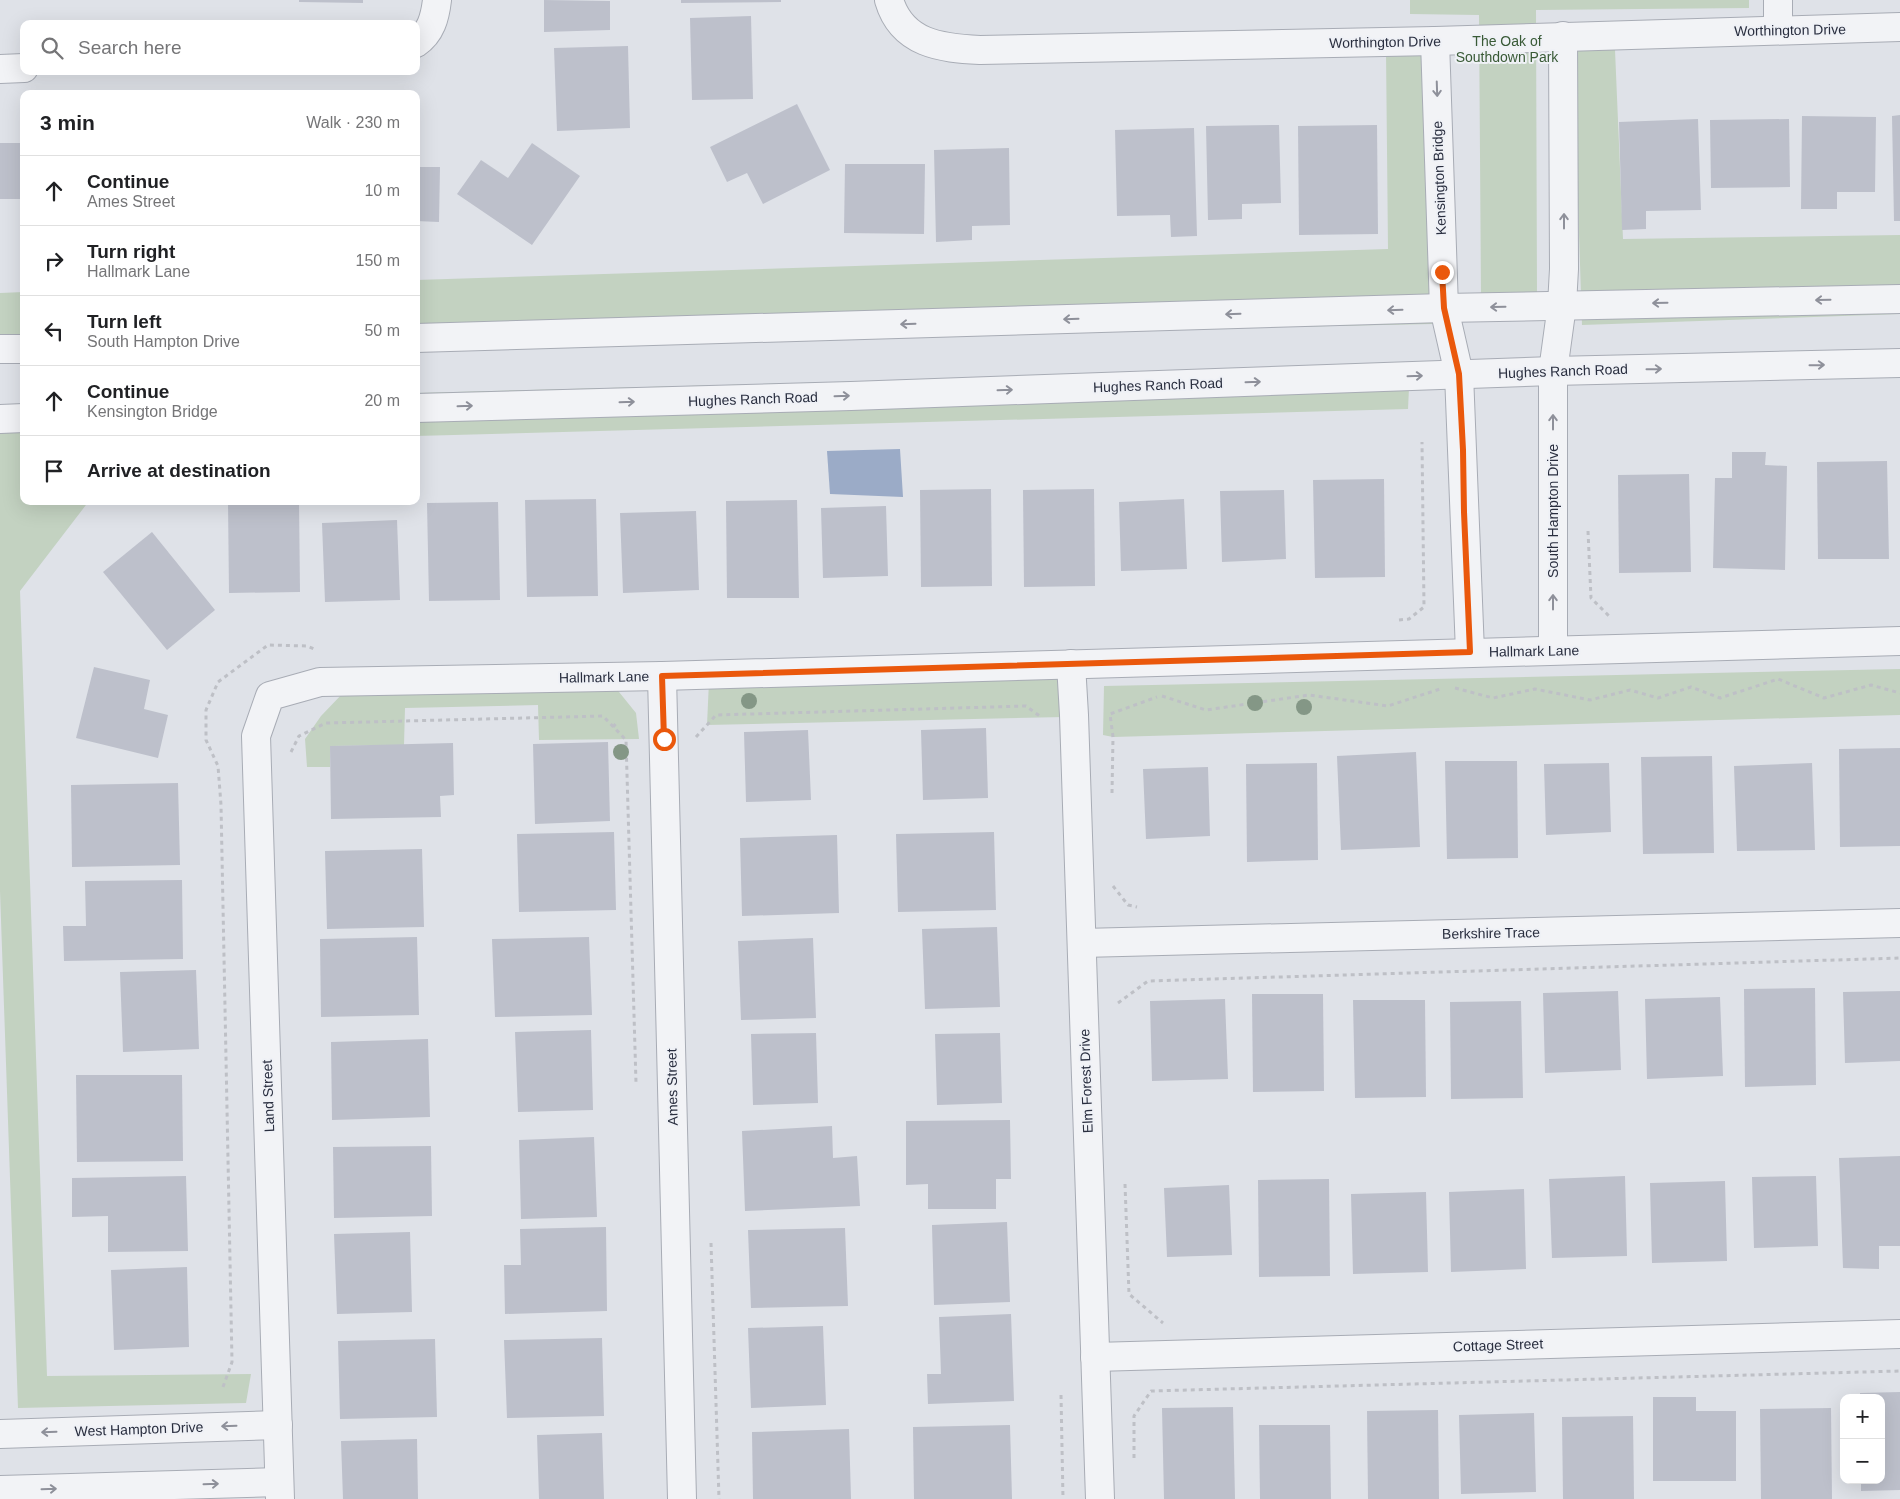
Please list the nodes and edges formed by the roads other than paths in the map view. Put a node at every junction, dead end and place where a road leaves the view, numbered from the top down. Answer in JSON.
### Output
{"nodes":[{"id":1,"x":437,"y":0,"type":"edge"},
{"id":2,"x":889,"y":0,"type":"edge"},
{"id":3,"x":1778,"y":0,"type":"edge"},
{"id":4,"x":1900,"y":28,"type":"edge"},
{"id":5,"x":1778,"y":30,"type":"junction"},
{"id":6,"x":1563,"y":36,"type":"junction"},
{"id":7,"x":420,"y":40,"type":"edge"},
{"id":8,"x":1435,"y":41,"type":"junction"},
{"id":9,"x":20,"y":68,"type":"edge"},
{"id":10,"x":0,"y":69,"type":"edge"},
{"id":11,"x":1900,"y":299,"type":"edge"},
{"id":12,"x":1562,"y":305,"type":"junction"},
{"id":13,"x":1444,"y":308,"type":"junction"},
{"id":14,"x":420,"y":338,"type":"edge"},
{"id":15,"x":20,"y":348,"type":"edge"},
{"id":16,"x":0,"y":349,"type":"edge"},
{"id":17,"x":1900,"y":363,"type":"edge"},
{"id":18,"x":1553,"y":371,"type":"junction"},
{"id":19,"x":1459,"y":374,"type":"junction"},
{"id":20,"x":420,"y":408,"type":"edge"},
{"id":21,"x":20,"y":418,"type":"edge"},
{"id":22,"x":0,"y":419,"type":"edge"},
{"id":23,"x":1900,"y":641,"type":"edge"},
{"id":24,"x":1553,"y":650,"type":"junction"},
{"id":25,"x":1470,"y":652,"type":"junction"},
{"id":26,"x":1071,"y":664,"type":"junction"},
{"id":27,"x":662,"y":676,"type":"junction"},
{"id":28,"x":270,"y":696,"type":"joint"},
{"id":29,"x":1900,"y":923,"type":"edge"},
{"id":30,"x":1082,"y":943,"type":"junction"},
{"id":31,"x":1900,"y":1334,"type":"edge"},
{"id":32,"x":1095,"y":1357,"type":"junction"},
{"id":33,"x":278,"y":1425,"type":"junction"},
{"id":34,"x":0,"y":1434,"type":"edge"},
{"id":35,"x":0,"y":1490,"type":"edge"},
{"id":36,"x":280,"y":1491,"type":"edge"},
{"id":37,"x":682,"y":1499,"type":"edge"},
{"id":38,"x":1100,"y":1499,"type":"edge"}],
"edges":[{"from":1,"to":7,"type":"street"},
{"from":2,"to":8,"type":"street","name":"Worthington Drive"},
{"from":3,"to":5,"type":"street"},
{"from":4,"to":5,"type":"street","name":"Worthington Drive"},
{"from":5,"to":6,"type":"street","name":"Worthington Drive"},
{"from":6,"to":8,"type":"street","name":"Worthington Drive"},
{"from":12,"to":6,"type":"street","one_way":true},
{"from":8,"to":13,"type":"street","name":"Kensington Bridge","one_way":true},
{"from":9,"to":10,"type":"street"},
{"from":11,"to":12,"type":"street","one_way":true},
{"from":12,"to":13,"type":"street","one_way":true},
{"from":12,"to":18,"type":"street"},
{"from":13,"to":14,"type":"street","one_way":true},
{"from":13,"to":19,"type":"street","name":"Kensington Bridge"},
{"from":15,"to":16,"type":"street"},
{"from":18,"to":17,"type":"street","name":"Hughes Ranch Road","one_way":true},
{"from":18,"to":19,"type":"street","name":"Hughes Ranch Road"},
{"from":24,"to":18,"type":"street","name":"South Hampton Drive","one_way":true},
{"from":20,"to":19,"type":"street","name":"Hughes Ranch Road","one_way":true},
{"from":19,"to":25,"type":"street"},
{"from":21,"to":22,"type":"street"},
{"from":23,"to":24,"type":"street","name":"Hallmark Lane"},
{"from":24,"to":25,"type":"street","name":"Hallmark Lane"},
{"from":25,"to":26,"type":"street","name":"Hallmark Lane"},
{"from":26,"to":27,"type":"street","name":"Hallmark Lane"},
{"from":26,"to":30,"type":"street","name":"Elm Forest Drive"},
{"from":27,"to":28,"type":"street","name":"Hallmark Lane"},
{"from":27,"to":37,"type":"street","name":"Ames Street"},
{"from":28,"to":33,"type":"street","name":"Land Street"},
{"from":29,"to":30,"type":"street","name":"Berkshire Trace"},
{"from":30,"to":32,"type":"street","name":"Elm Forest Drive"},
{"from":31,"to":32,"type":"street","name":"Cottage Street"},
{"from":32,"to":38,"type":"street","name":"Elm Forest Drive"},
{"from":33,"to":34,"type":"street","name":"West Hampton Drive","one_way":true},
{"from":33,"to":36,"type":"street","name":"Land Street"},
{"from":35,"to":36,"type":"street","one_way":true}]}
